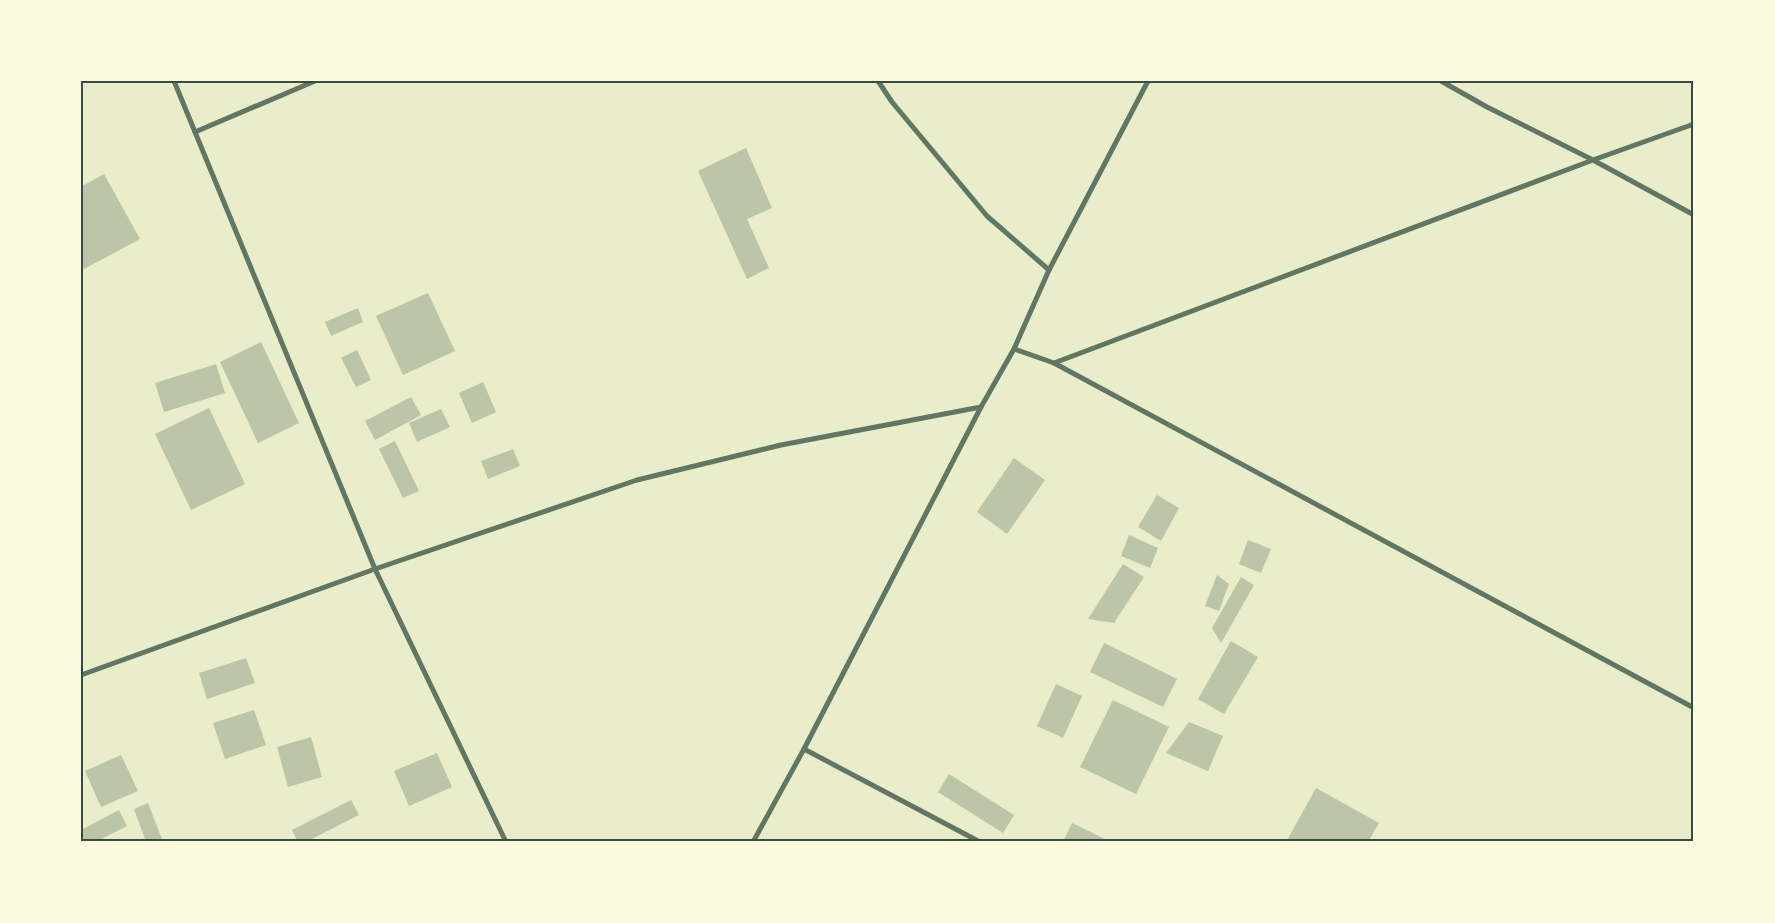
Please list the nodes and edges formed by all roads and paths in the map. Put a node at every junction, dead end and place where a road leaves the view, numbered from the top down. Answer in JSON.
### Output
{"nodes":[{"id":1,"x":174,"y":81,"type":"edge"},
{"id":2,"x":315,"y":81,"type":"edge"},
{"id":3,"x":878,"y":81,"type":"edge"},
{"id":4,"x":1148,"y":81,"type":"edge"},
{"id":5,"x":1441,"y":81,"type":"edge"},
{"id":6,"x":1694,"y":124,"type":"edge"},
{"id":7,"x":195,"y":132,"type":"junction"},
{"id":8,"x":1593,"y":160,"type":"junction"},
{"id":9,"x":1694,"y":215,"type":"edge"},
{"id":10,"x":1050,"y":270,"type":"junction"},
{"id":11,"x":1014,"y":349,"type":"junction"},
{"id":12,"x":1054,"y":363,"type":"junction"},
{"id":13,"x":981,"y":407,"type":"junction"},
{"id":14,"x":375,"y":570,"type":"junction"},
{"id":15,"x":81,"y":675,"type":"edge"},
{"id":16,"x":1694,"y":708,"type":"edge"},
{"id":17,"x":804,"y":749,"type":"junction"},
{"id":18,"x":506,"y":842,"type":"edge"},
{"id":19,"x":753,"y":842,"type":"edge"},
{"id":20,"x":980,"y":842,"type":"edge"}],
"edges":[{"from":1,"to":7,"type":"street"},
{"from":2,"to":7,"type":"street"},
{"from":3,"to":10,"type":"street"},
{"from":4,"to":10,"type":"street"},
{"from":5,"to":8,"type":"street"},
{"from":6,"to":8,"type":"street"},
{"from":7,"to":14,"type":"street"},
{"from":8,"to":9,"type":"street"},
{"from":8,"to":12,"type":"street"},
{"from":10,"to":11,"type":"street"},
{"from":11,"to":12,"type":"street"},
{"from":11,"to":13,"type":"street"},
{"from":12,"to":16,"type":"street"},
{"from":13,"to":14,"type":"street"},
{"from":13,"to":17,"type":"street"},
{"from":14,"to":15,"type":"street"},
{"from":14,"to":18,"type":"street"},
{"from":17,"to":19,"type":"street"},
{"from":17,"to":20,"type":"street"}]}
